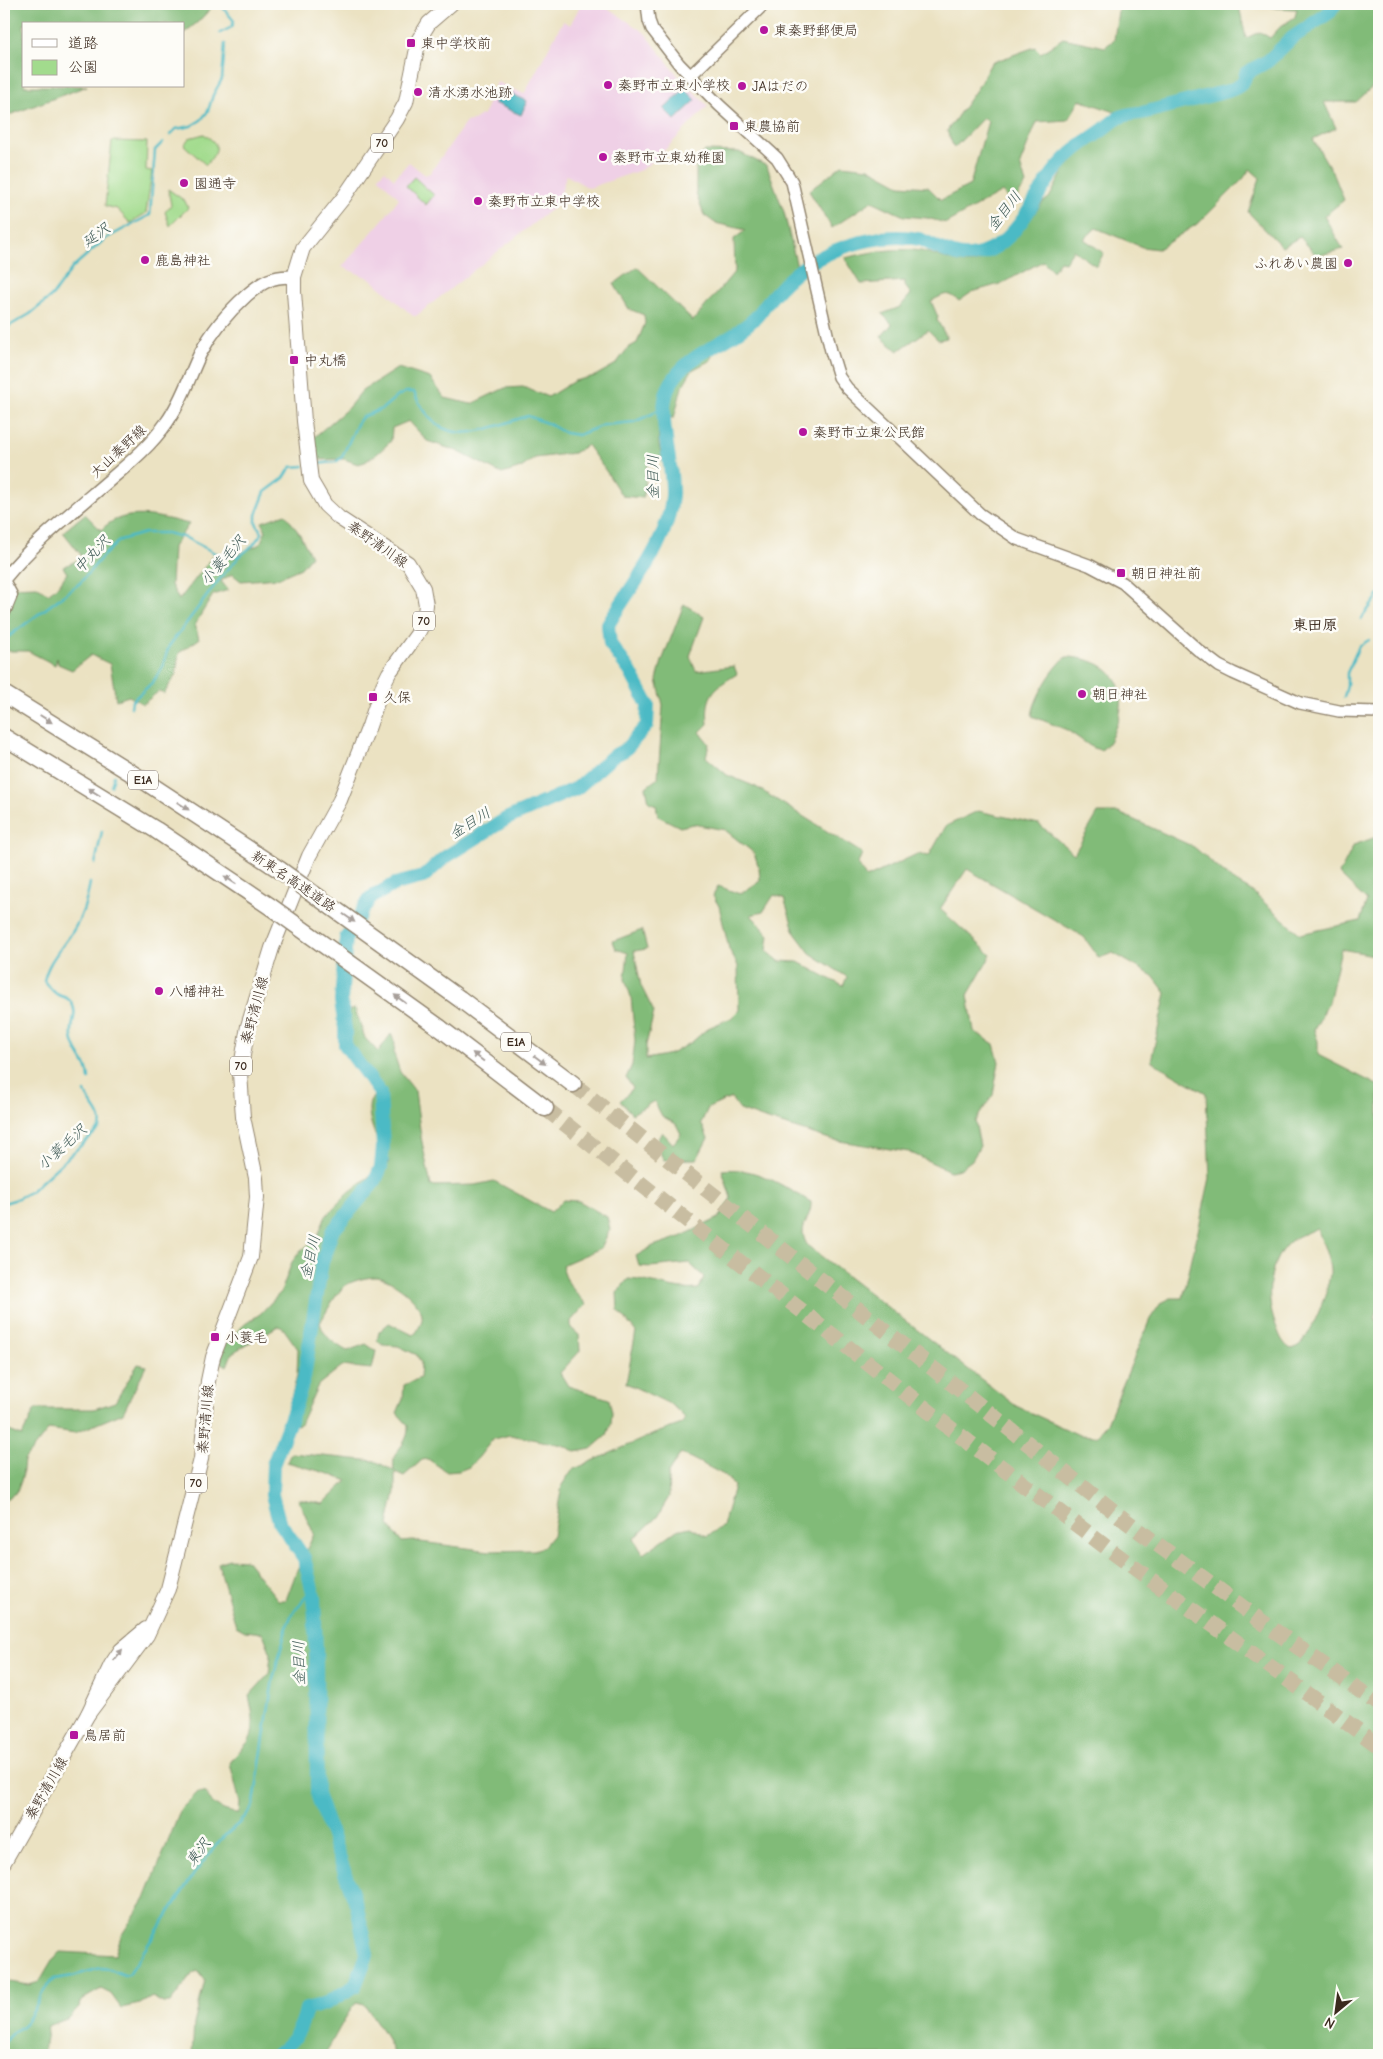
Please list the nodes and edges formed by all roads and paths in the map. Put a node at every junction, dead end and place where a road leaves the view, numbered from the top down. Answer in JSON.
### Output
{"nodes":[{"id":1,"x":451,"y":4,"type":"edge"},
{"id":2,"x":648,"y":4,"type":"edge"},
{"id":3,"x":764,"y":4,"type":"edge"},
{"id":4,"x":690,"y":76,"type":"junction"},
{"id":5,"x":294,"y":276,"type":"junction"},
{"id":6,"x":4,"y":580,"type":"edge"},
{"id":7,"x":4,"y":612,"type":"edge"},
{"id":8,"x":4,"y":694,"type":"edge"},
{"id":9,"x":1379,"y":712,"type":"edge"},
{"id":10,"x":4,"y":737,"type":"edge"},
{"id":11,"x":573,"y":1084,"type":"tunnel mouth"},
{"id":12,"x":545,"y":1108,"type":"tunnel mouth"},
{"id":13,"x":4,"y":1862,"type":"edge"}],
"edges":[{"from":1,"to":5,"type":"main road","number":"70"},
{"from":2,"to":4,"type":"street"},
{"from":3,"to":4,"type":"street"},
{"from":4,"to":9,"type":"street"},
{"from":5,"to":6,"type":"main road","name":"大山秦野線"},
{"from":5,"to":13,"type":"main road","name":"秦野清川線","number":"70"},
{"from":6,"to":7,"type":"main road","name":"大山秦野線"},
{"from":8,"to":11,"type":"highway","name":"新東名高速道路","number":"E1A","one_way":true,"bridge":true},
{"from":12,"to":10,"type":"highway","number":"E1A","one_way":true,"bridge":true}]}
